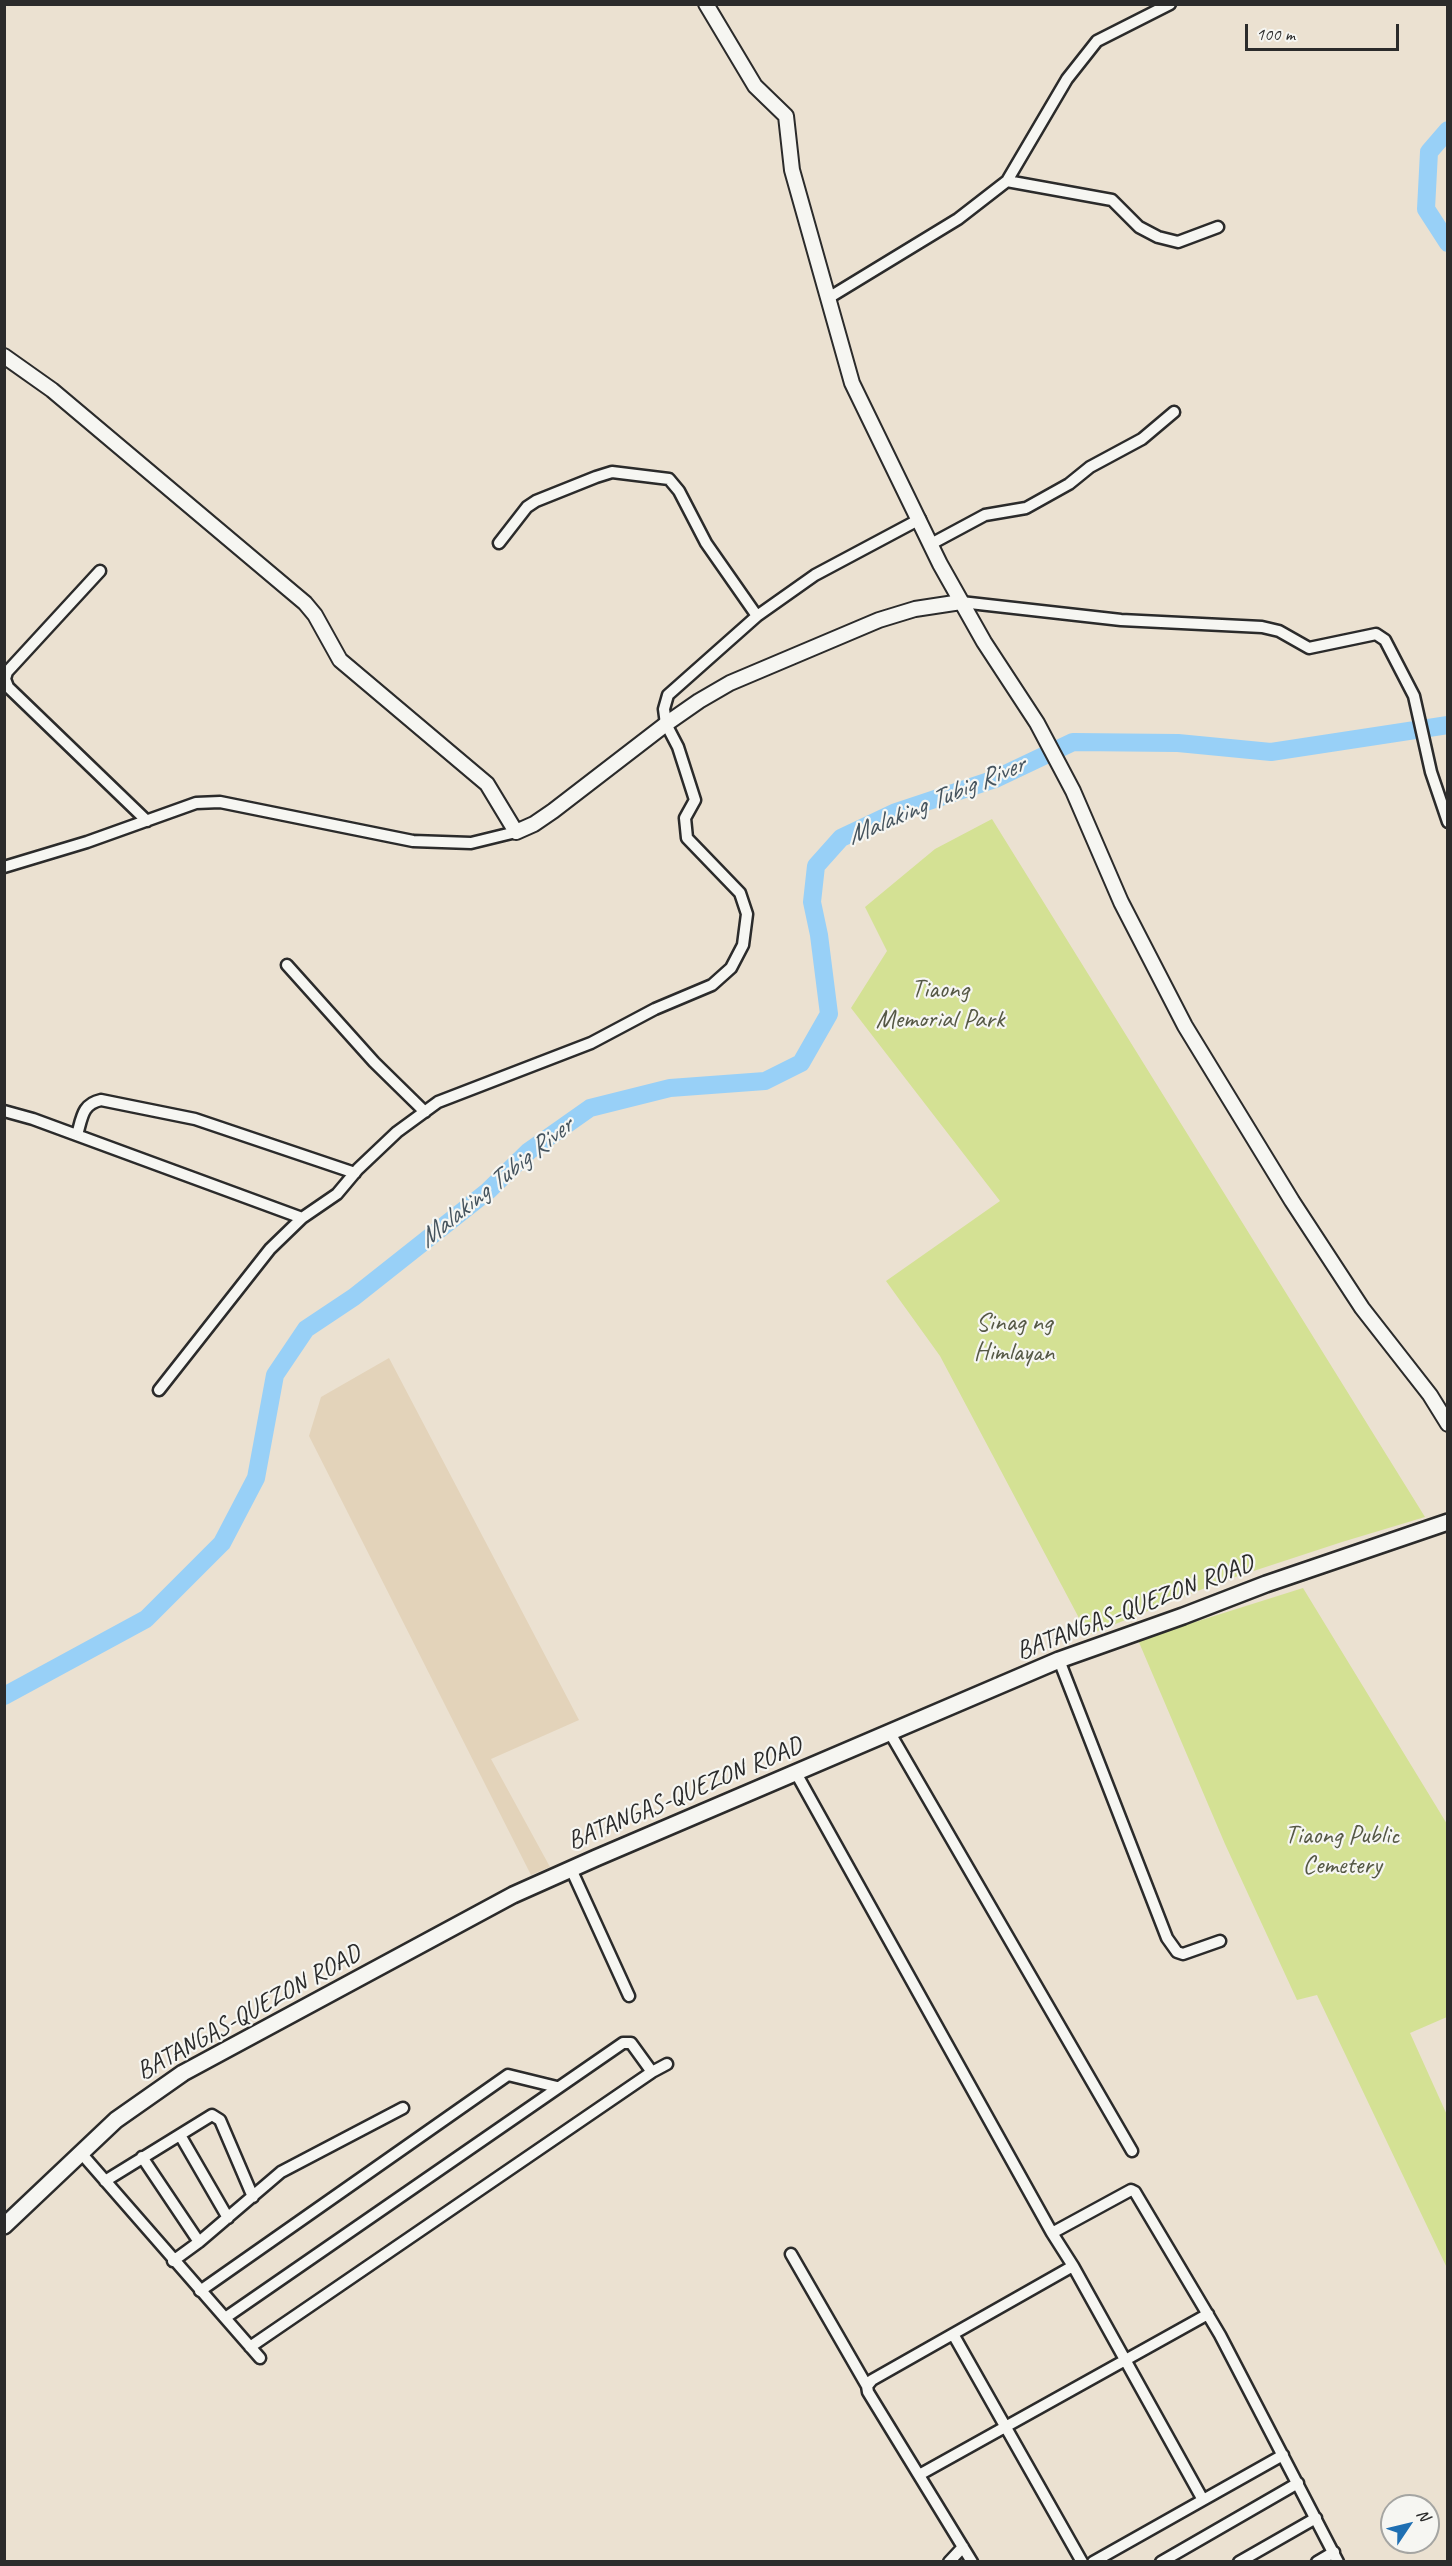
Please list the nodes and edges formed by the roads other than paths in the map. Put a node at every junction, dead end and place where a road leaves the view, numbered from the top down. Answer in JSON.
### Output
{"nodes":[{"id":1,"x":706,"y":4,"type":"edge"},
{"id":2,"x":1170,"y":4,"type":"edge"},
{"id":3,"x":1007,"y":181,"type":"junction"},
{"id":4,"x":1218,"y":227,"type":"dead end"},
{"id":5,"x":830,"y":297,"type":"junction"},
{"id":6,"x":4,"y":356,"type":"edge"},
{"id":7,"x":1174,"y":412,"type":"dead end"},
{"id":8,"x":920,"y":519,"type":"junction"},
{"id":9,"x":499,"y":543,"type":"dead end"},
{"id":10,"x":931,"y":544,"type":"junction"},
{"id":11,"x":100,"y":570,"type":"dead end"},
{"id":12,"x":961,"y":602,"type":"junction"},
{"id":13,"x":757,"y":616,"type":"junction"},
{"id":14,"x":666,"y":724,"type":"junction"},
{"id":15,"x":147,"y":821,"type":"junction"},
{"id":16,"x":1448,"y":822,"type":"edge"},
{"id":17,"x":516,"y":832,"type":"junction"},
{"id":18,"x":4,"y":867,"type":"edge"},
{"id":19,"x":286,"y":965,"type":"dead end"},
{"id":20,"x":4,"y":1111,"type":"edge"},
{"id":21,"x":424,"y":1112,"type":"junction"},
{"id":22,"x":77,"y":1135,"type":"junction"},
{"id":23,"x":355,"y":1173,"type":"junction"},
{"id":24,"x":302,"y":1218,"type":"junction"},
{"id":25,"x":159,"y":1390,"type":"dead end"},
{"id":26,"x":1448,"y":1424,"type":"edge"},
{"id":27,"x":1448,"y":1522,"type":"edge"},
{"id":28,"x":1059,"y":1660,"type":"junction"},
{"id":29,"x":890,"y":1733,"type":"junction"},
{"id":30,"x":796,"y":1773,"type":"junction"},
{"id":31,"x":571,"y":1869,"type":"junction"},
{"id":32,"x":1220,"y":1941,"type":"dead end"},
{"id":33,"x":628,"y":1996,"type":"dead end"},
{"id":34,"x":667,"y":2064,"type":"dead end"},
{"id":35,"x":652,"y":2072,"type":"junction"},
{"id":36,"x":557,"y":2086,"type":"junction"},
{"id":37,"x":403,"y":2108,"type":"dead end"},
{"id":38,"x":180,"y":2135,"type":"junction"},
{"id":39,"x":1131,"y":2151,"type":"dead end"},
{"id":40,"x":81,"y":2153,"type":"junction"},
{"id":41,"x":142,"y":2157,"type":"junction"},
{"id":42,"x":105,"y":2181,"type":"junction"},
{"id":43,"x":253,"y":2197,"type":"junction"},
{"id":44,"x":228,"y":2218,"type":"junction"},
{"id":45,"x":4,"y":2226,"type":"edge"},
{"id":46,"x":1052,"y":2233,"type":"junction"},
{"id":47,"x":200,"y":2242,"type":"junction"},
{"id":48,"x":791,"y":2254,"type":"dead end"},
{"id":49,"x":173,"y":2261,"type":"junction"},
{"id":50,"x":1073,"y":2266,"type":"junction"},
{"id":51,"x":200,"y":2291,"type":"junction"},
{"id":52,"x":1208,"y":2314,"type":"junction"},
{"id":53,"x":225,"y":2318,"type":"junction"},
{"id":54,"x":953,"y":2334,"type":"junction"},
{"id":55,"x":250,"y":2347,"type":"junction"},
{"id":56,"x":260,"y":2358,"type":"dead end"},
{"id":57,"x":1125,"y":2360,"type":"junction"},
{"id":58,"x":867,"y":2386,"type":"junction"},
{"id":59,"x":1005,"y":2427,"type":"junction"},
{"id":60,"x":1283,"y":2455,"type":"junction"},
{"id":61,"x":919,"y":2475,"type":"junction"},
{"id":62,"x":1298,"y":2483,"type":"junction"},
{"id":63,"x":1203,"y":2500,"type":"junction"},
{"id":64,"x":1316,"y":2518,"type":"junction"},
{"id":65,"x":963,"y":2547,"type":"junction"},
{"id":66,"x":1336,"y":2557,"type":"edge"},
{"id":67,"x":949,"y":2562,"type":"edge"},
{"id":68,"x":972,"y":2562,"type":"edge"},
{"id":69,"x":1082,"y":2562,"type":"edge"},
{"id":70,"x":1093,"y":2562,"type":"edge"},
{"id":71,"x":1161,"y":2562,"type":"edge"},
{"id":72,"x":1239,"y":2562,"type":"edge"},
{"id":73,"x":1317,"y":2562,"type":"edge"}],
"edges":[{"from":1,"to":5,"type":"street"},
{"from":2,"to":3,"type":"street"},
{"from":3,"to":4,"type":"street"},
{"from":3,"to":5,"type":"street"},
{"from":5,"to":8,"type":"street"},
{"from":6,"to":17,"type":"street"},
{"from":7,"to":10,"type":"street"},
{"from":8,"to":10,"type":"street"},
{"from":8,"to":13,"type":"street"},
{"from":9,"to":13,"type":"street"},
{"from":10,"to":12,"type":"street"},
{"from":11,"to":15,"type":"street"},
{"from":12,"to":14,"type":"street"},
{"from":12,"to":16,"type":"street"},
{"from":12,"to":26,"type":"street"},
{"from":13,"to":14,"type":"street"},
{"from":14,"to":17,"type":"street"},
{"from":14,"to":21,"type":"street"},
{"from":15,"to":17,"type":"street"},
{"from":15,"to":18,"type":"street"},
{"from":19,"to":21,"type":"street"},
{"from":20,"to":22,"type":"street"},
{"from":21,"to":23,"type":"street"},
{"from":22,"to":23,"type":"street"},
{"from":22,"to":24,"type":"street"},
{"from":23,"to":24,"type":"street"},
{"from":24,"to":25,"type":"street"},
{"from":27,"to":28,"type":"main road","name":"BATANGAS-QUEZON ROAD"},
{"from":28,"to":29,"type":"main road","name":"BATANGAS-QUEZON ROAD"},
{"from":28,"to":32,"type":"street"},
{"from":29,"to":30,"type":"main road","name":"BATANGAS-QUEZON ROAD"},
{"from":29,"to":39,"type":"street"},
{"from":30,"to":31,"type":"main road","name":"BATANGAS-QUEZON ROAD"},
{"from":30,"to":46,"type":"street"},
{"from":31,"to":33,"type":"street"},
{"from":31,"to":40,"type":"main road","name":"BATANGAS-QUEZON ROAD"},
{"from":34,"to":35,"type":"street"},
{"from":35,"to":36,"type":"street"},
{"from":35,"to":55,"type":"street"},
{"from":36,"to":51,"type":"street"},
{"from":36,"to":53,"type":"street"},
{"from":37,"to":43,"type":"street"},
{"from":38,"to":41,"type":"street"},
{"from":38,"to":43,"type":"street"},
{"from":38,"to":44,"type":"street"},
{"from":40,"to":42,"type":"street"},
{"from":40,"to":45,"type":"main road","name":"BATANGAS-QUEZON ROAD"},
{"from":41,"to":42,"type":"street"},
{"from":41,"to":47,"type":"street"},
{"from":42,"to":49,"type":"street"},
{"from":43,"to":44,"type":"street"},
{"from":44,"to":47,"type":"street"},
{"from":46,"to":50,"type":"street"},
{"from":46,"to":52,"type":"street"},
{"from":47,"to":49,"type":"street"},
{"from":48,"to":58,"type":"street"},
{"from":49,"to":51,"type":"street"},
{"from":50,"to":54,"type":"street"},
{"from":50,"to":57,"type":"street"},
{"from":51,"to":53,"type":"street"},
{"from":52,"to":57,"type":"street"},
{"from":52,"to":60,"type":"street"},
{"from":53,"to":55,"type":"street"},
{"from":54,"to":58,"type":"street"},
{"from":54,"to":59,"type":"street"},
{"from":55,"to":56,"type":"street"},
{"from":57,"to":59,"type":"street"},
{"from":57,"to":63,"type":"street"},
{"from":58,"to":61,"type":"street"},
{"from":59,"to":61,"type":"street"},
{"from":59,"to":69,"type":"street"},
{"from":60,"to":62,"type":"street"},
{"from":60,"to":63,"type":"street"},
{"from":61,"to":65,"type":"street"},
{"from":62,"to":64,"type":"street"},
{"from":62,"to":71,"type":"street"},
{"from":63,"to":70,"type":"street"},
{"from":64,"to":66,"type":"street"},
{"from":64,"to":72,"type":"street"},
{"from":65,"to":67,"type":"street"},
{"from":65,"to":68,"type":"street"},
{"from":66,"to":73,"type":"street"}]}
